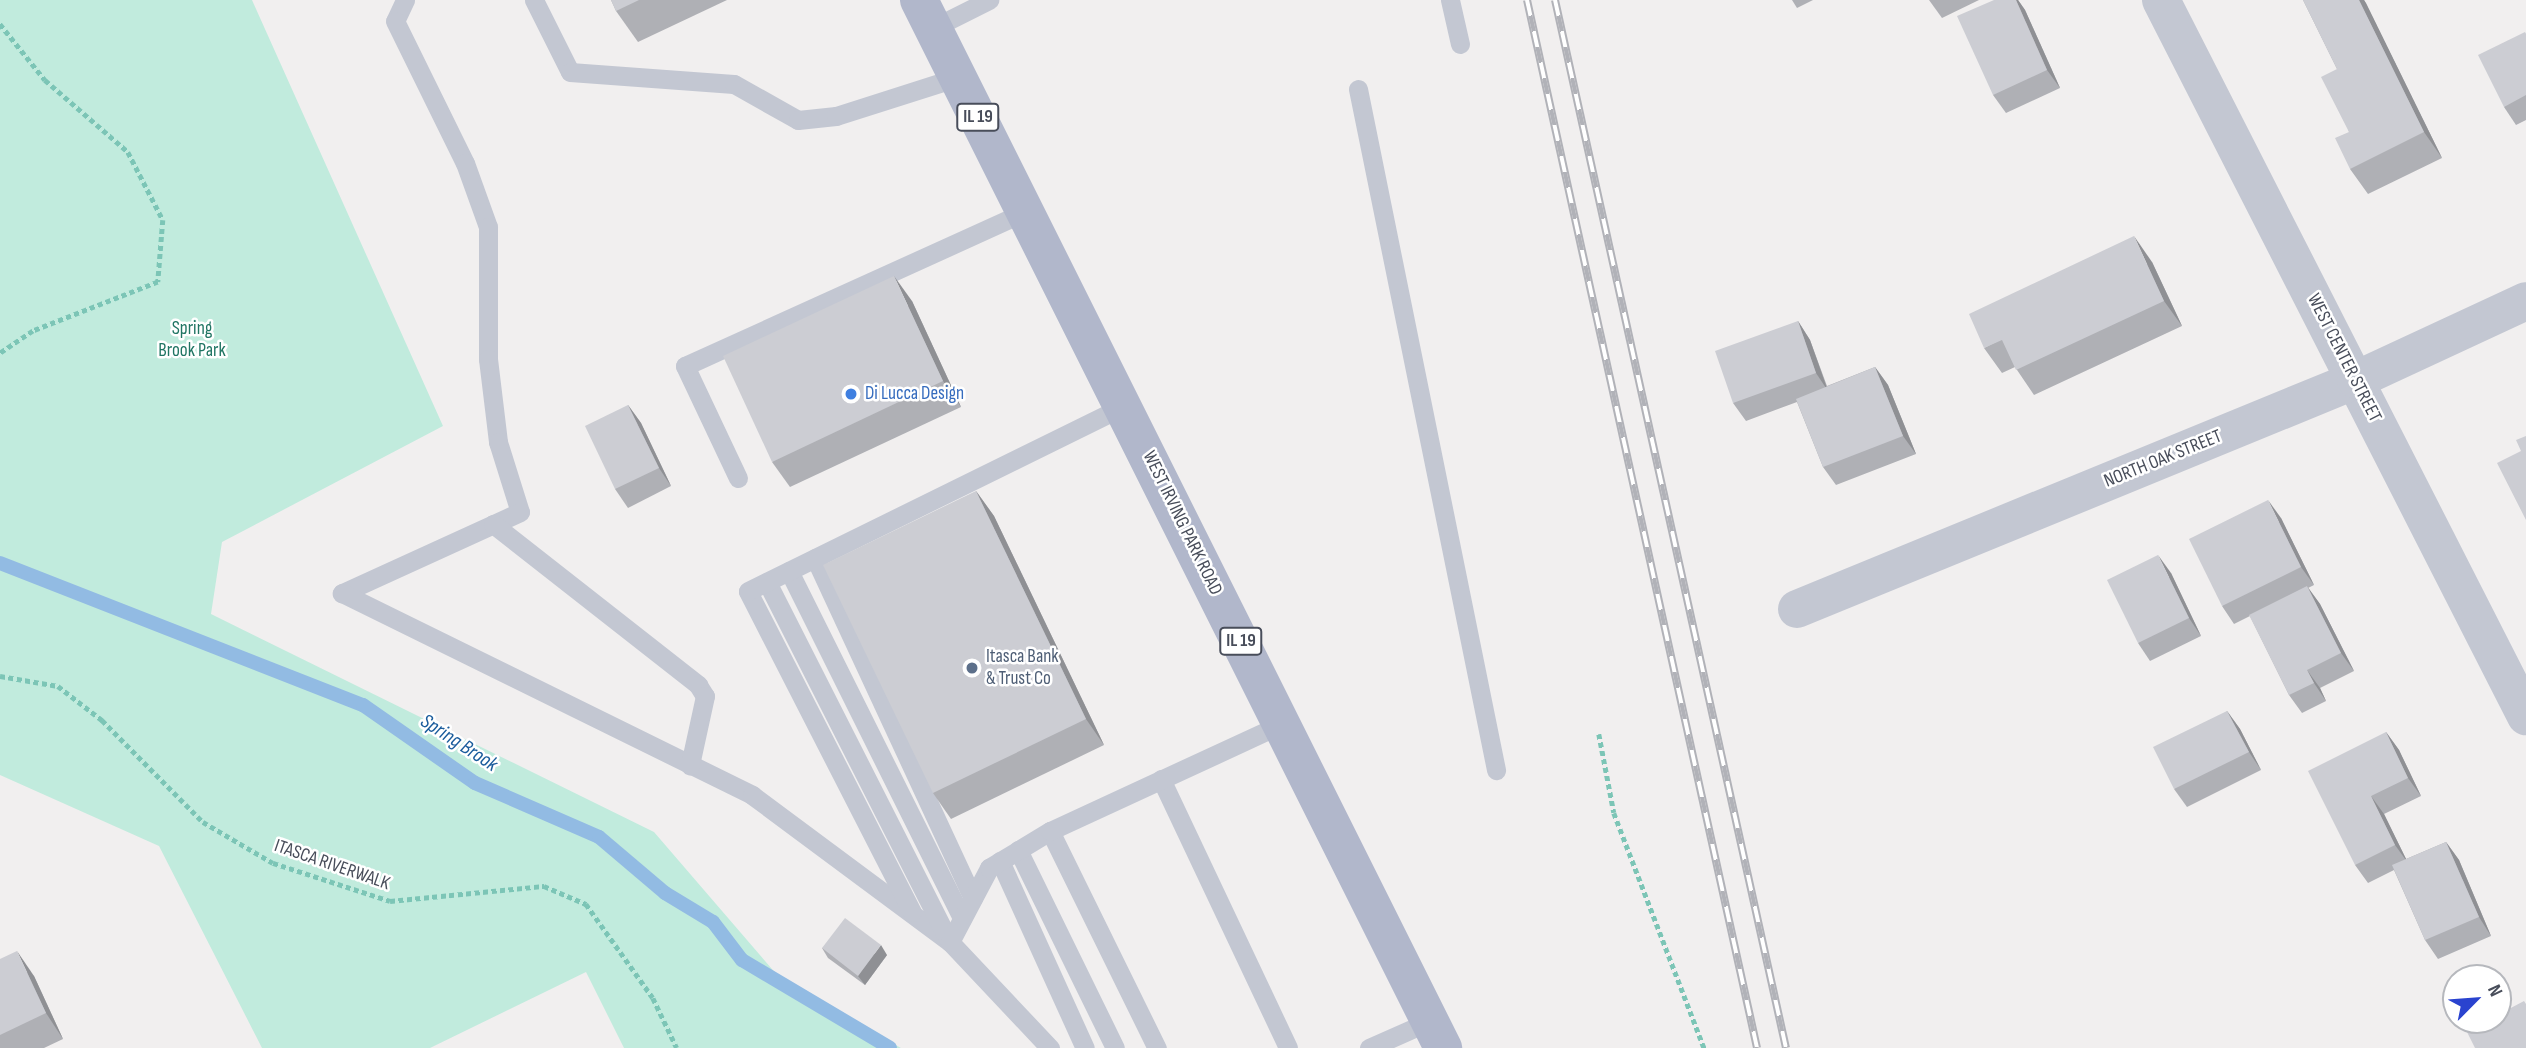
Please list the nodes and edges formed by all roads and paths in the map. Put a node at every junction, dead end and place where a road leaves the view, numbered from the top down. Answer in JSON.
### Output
{"nodes":[{"id":1,"x":405,"y":0,"type":"edge"},
{"id":2,"x":534,"y":0,"type":"edge"},
{"id":3,"x":989,"y":0,"type":"edge"},
{"id":4,"x":1450,"y":0,"type":"edge"},
{"id":5,"x":2161,"y":0,"type":"edge"},
{"id":6,"x":926,"y":14,"type":"edge"},
{"id":7,"x":0,"y":24,"type":"edge"},
{"id":8,"x":1460,"y":44,"type":"dead end"},
{"id":9,"x":958,"y":77,"type":"junction"},
{"id":10,"x":1358,"y":89,"type":"dead end"},
{"id":11,"x":1026,"y":211,"type":"junction"},
{"id":12,"x":2526,"y":301,"type":"edge"},
{"id":13,"x":0,"y":353,"type":"edge"},
{"id":14,"x":2356,"y":380,"type":"junction"},
{"id":15,"x":1124,"y":406,"type":"junction"},
{"id":16,"x":738,"y":478,"type":"dead end"},
{"id":17,"x":493,"y":524,"type":"junction"},
{"id":18,"x":815,"y":558,"type":"junction"},
{"id":19,"x":789,"y":571,"type":"junction"},
{"id":20,"x":767,"y":582,"type":"junction"},
{"id":21,"x":1797,"y":609,"type":"dead end"},
{"id":22,"x":0,"y":676,"type":"edge"},
{"id":23,"x":2526,"y":716,"type":"edge"},
{"id":24,"x":1282,"y":724,"type":"junction"},
{"id":25,"x":1599,"y":734,"type":"dead end"},
{"id":26,"x":690,"y":765,"type":"junction"},
{"id":27,"x":1496,"y":770,"type":"dead end"},
{"id":28,"x":1161,"y":779,"type":"junction"},
{"id":29,"x":1049,"y":831,"type":"junction"},
{"id":30,"x":1018,"y":850,"type":"junction"},
{"id":31,"x":1000,"y":862,"type":"junction"},
{"id":32,"x":973,"y":898,"type":"junction"},
{"id":33,"x":914,"y":916,"type":"junction"},
{"id":34,"x":962,"y":918,"type":"junction"},
{"id":35,"x":950,"y":942,"type":"junction"},
{"id":36,"x":1436,"y":1034,"type":"edge"},
{"id":37,"x":677,"y":1048,"type":"edge"},
{"id":38,"x":1050,"y":1048,"type":"edge"},
{"id":39,"x":1085,"y":1048,"type":"edge"},
{"id":40,"x":1115,"y":1048,"type":"edge"},
{"id":41,"x":1157,"y":1048,"type":"edge"},
{"id":42,"x":1287,"y":1048,"type":"edge"},
{"id":43,"x":1369,"y":1048,"type":"edge"},
{"id":44,"x":1704,"y":1048,"type":"edge"}],
"edges":[{"from":1,"to":17,"type":"lane"},
{"from":2,"to":9,"type":"lane"},
{"from":3,"to":6,"type":"lane"},
{"from":4,"to":8,"type":"lane"},
{"from":5,"to":14,"type":"street","name":"WEST CENTER STREET"},
{"from":6,"to":9,"type":"main road","name":"WEST IRVING PARK ROAD","number":"IL 19"},
{"from":7,"to":13,"type":"path"},
{"from":9,"to":11,"type":"main road","name":"WEST IRVING PARK ROAD","number":"IL 19"},
{"from":10,"to":27,"type":"lane"},
{"from":11,"to":15,"type":"main road","name":"WEST IRVING PARK ROAD","number":"IL 19"},
{"from":11,"to":16,"type":"lane"},
{"from":12,"to":14,"type":"street","name":"NORTH OAK STREET"},
{"from":14,"to":21,"type":"street","name":"NORTH OAK STREET"},
{"from":14,"to":23,"type":"street","name":"WEST CENTER STREET"},
{"from":15,"to":18,"type":"lane"},
{"from":15,"to":24,"type":"main road","name":"WEST IRVING PARK ROAD","number":"IL 19"},
{"from":17,"to":26,"type":"lane"},
{"from":17,"to":26,"type":"lane"},
{"from":18,"to":19,"type":"lane"},
{"from":18,"to":32,"type":"lane"},
{"from":19,"to":20,"type":"lane"},
{"from":19,"to":34,"type":"lane"},
{"from":20,"to":33,"type":"lane"},
{"from":20,"to":35,"type":"lane"},
{"from":22,"to":37,"type":"path","name":"ITASCA RIVERWALK"},
{"from":24,"to":28,"type":"lane"},
{"from":24,"to":36,"type":"main road","name":"WEST IRVING PARK ROAD","number":"IL 19"},
{"from":25,"to":44,"type":"path"},
{"from":26,"to":33,"type":"lane"},
{"from":28,"to":29,"type":"lane"},
{"from":28,"to":42,"type":"lane"},
{"from":29,"to":30,"type":"lane"},
{"from":29,"to":41,"type":"lane"},
{"from":30,"to":31,"type":"lane"},
{"from":30,"to":40,"type":"lane"},
{"from":31,"to":32,"type":"lane"},
{"from":31,"to":39,"type":"lane"},
{"from":32,"to":34,"type":"lane"},
{"from":33,"to":35,"type":"lane"},
{"from":34,"to":35,"type":"lane"},
{"from":35,"to":38,"type":"lane"},
{"from":36,"to":43,"type":"lane"}]}
